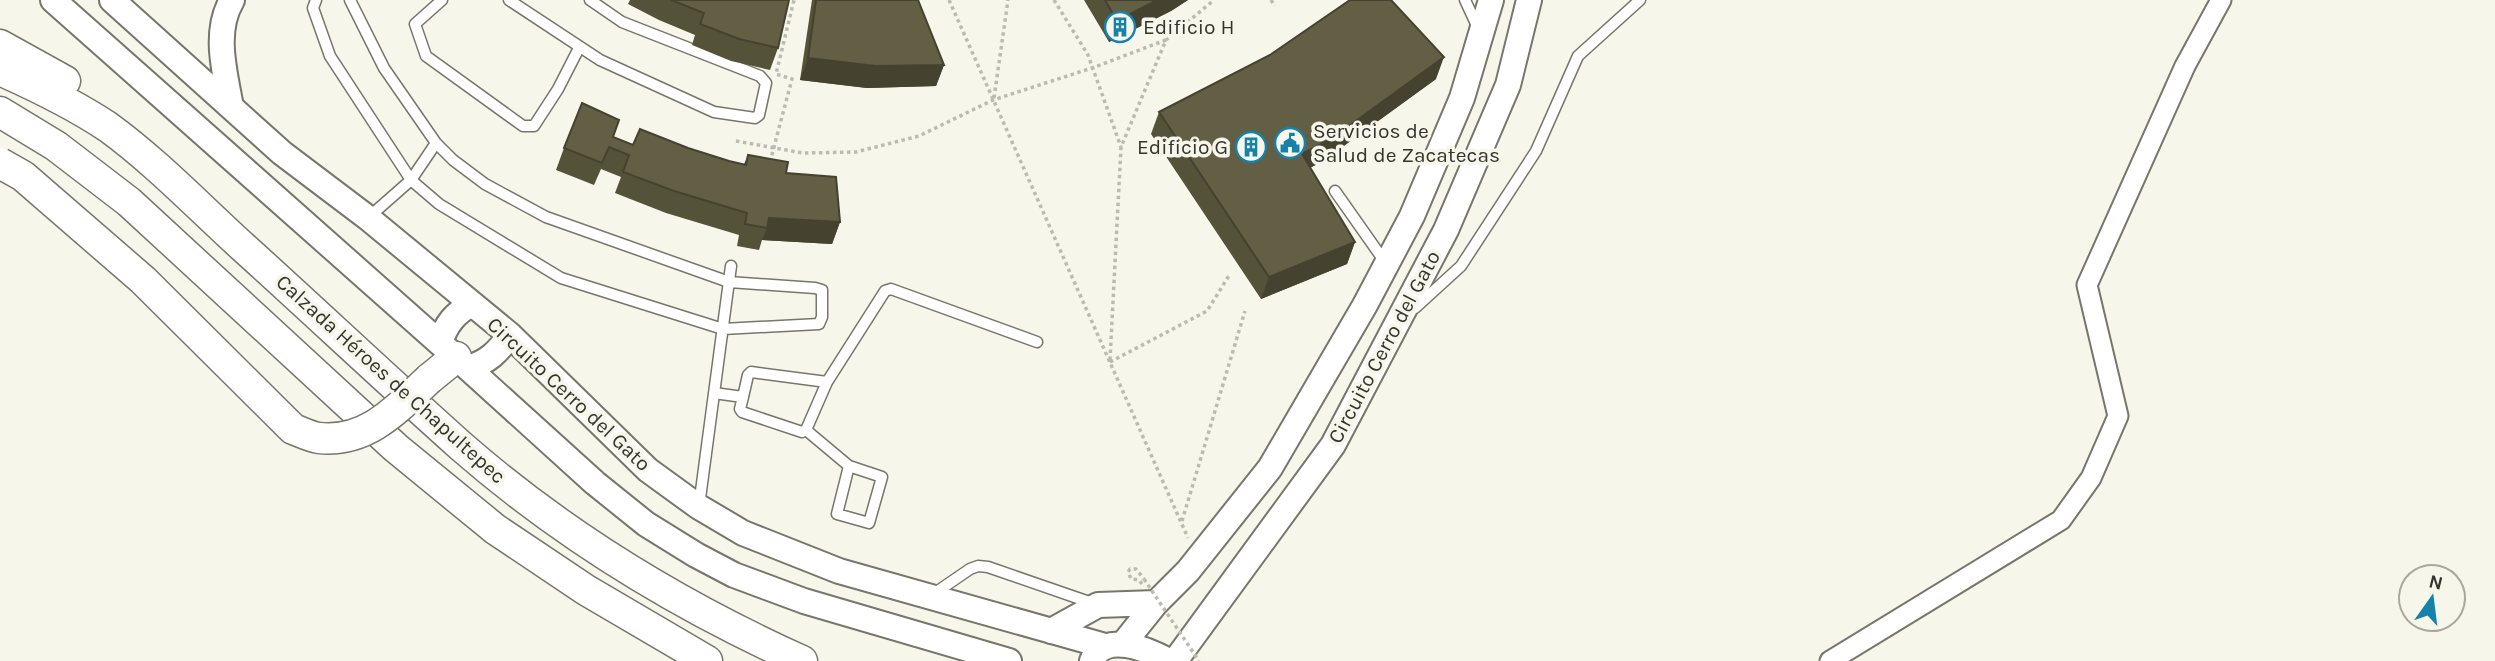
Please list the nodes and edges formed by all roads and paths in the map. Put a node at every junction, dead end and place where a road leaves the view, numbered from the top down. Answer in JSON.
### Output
{"nodes":[{"id":1,"x":53,"y":0,"type":"edge"},
{"id":2,"x":232,"y":0,"type":"edge"},
{"id":3,"x":316,"y":0,"type":"edge"},
{"id":4,"x":350,"y":0,"type":"edge"},
{"id":5,"x":442,"y":0,"type":"edge"},
{"id":6,"x":509,"y":0,"type":"edge"},
{"id":7,"x":590,"y":0,"type":"edge"},
{"id":8,"x":794,"y":0,"type":"edge"},
{"id":9,"x":949,"y":0,"type":"edge"},
{"id":10,"x":1008,"y":0,"type":"edge"},
{"id":11,"x":1055,"y":0,"type":"edge"},
{"id":12,"x":1214,"y":0,"type":"edge"},
{"id":13,"x":1271,"y":0,"type":"edge"},
{"id":14,"x":1465,"y":0,"type":"edge"},
{"id":15,"x":1491,"y":0,"type":"edge"},
{"id":16,"x":1530,"y":0,"type":"edge"},
{"id":17,"x":1640,"y":0,"type":"edge"},
{"id":18,"x":2221,"y":0,"type":"edge"},
{"id":19,"x":125,"y":2,"type":"edge"},
{"id":20,"x":1275,"y":6,"type":"dead end"},
{"id":21,"x":1481,"y":35,"type":"junction"},
{"id":22,"x":1166,"y":40,"type":"junction"},
{"id":23,"x":0,"y":45,"type":"edge"},
{"id":24,"x":579,"y":48,"type":"junction"},
{"id":25,"x":1093,"y":68,"type":"junction"},
{"id":26,"x":0,"y":70,"type":"edge"},
{"id":27,"x":993,"y":100,"type":"junction"},
{"id":28,"x":231,"y":107,"type":"junction"},
{"id":29,"x":0,"y":112,"type":"edge"},
{"id":30,"x":0,"y":125,"type":"edge"},
{"id":31,"x":736,"y":141,"type":"dead end"},
{"id":32,"x":436,"y":143,"type":"junction"},
{"id":33,"x":56,"y":146,"type":"junction"},
{"id":34,"x":1121,"y":147,"type":"junction"},
{"id":35,"x":774,"y":148,"type":"junction"},
{"id":36,"x":282,"y":153,"type":"junction"},
{"id":37,"x":0,"y":163,"type":"edge"},
{"id":38,"x":767,"y":174,"type":"edge"},
{"id":39,"x":253,"y":178,"type":"junction"},
{"id":40,"x":411,"y":180,"type":"junction"},
{"id":41,"x":1335,"y":191,"type":"dead end"},
{"id":42,"x":368,"y":218,"type":"junction"},
{"id":43,"x":230,"y":235,"type":"junction"},
{"id":44,"x":1387,"y":264,"type":"junction"},
{"id":45,"x":731,"y":266,"type":"dead end"},
{"id":46,"x":1230,"y":274,"type":"dead end"},
{"id":47,"x":729,"y":282,"type":"junction"},
{"id":48,"x":472,"y":304,"type":"junction"},
{"id":49,"x":1245,"y":311,"type":"dead end"},
{"id":50,"x":1396,"y":325,"type":"junction"},
{"id":51,"x":723,"y":329,"type":"junction"},
{"id":52,"x":510,"y":335,"type":"junction"},
{"id":53,"x":1037,"y":342,"type":"dead end"},
{"id":54,"x":455,"y":356,"type":"junction"},
{"id":55,"x":1110,"y":362,"type":"junction"},
{"id":56,"x":827,"y":382,"type":"junction"},
{"id":57,"x":714,"y":393,"type":"junction"},
{"id":58,"x":743,"y":397,"type":"junction"},
{"id":59,"x":806,"y":430,"type":"junction"},
{"id":60,"x":849,"y":466,"type":"junction"},
{"id":61,"x":699,"y":507,"type":"junction"},
{"id":62,"x":1181,"y":523,"type":"junction"},
{"id":63,"x":1198,"y":559,"type":"junction"},
{"id":64,"x":1142,"y":579,"type":"dead end"},
{"id":65,"x":929,"y":597,"type":"junction"},
{"id":66,"x":1156,"y":603,"type":"junction"},
{"id":67,"x":1098,"y":605,"type":"junction"},
{"id":68,"x":1051,"y":631,"type":"junction"},
{"id":69,"x":1106,"y":650,"type":"edge"},
{"id":70,"x":697,"y":659,"type":"edge"},
{"id":71,"x":802,"y":661,"type":"edge"},
{"id":72,"x":1009,"y":661,"type":"edge"},
{"id":73,"x":1169,"y":661,"type":"edge"},
{"id":74,"x":1175,"y":661,"type":"edge"},
{"id":75,"x":1199,"y":661,"type":"edge"},
{"id":76,"x":1830,"y":661,"type":"edge"}],
"edges":[{"from":1,"to":39,"type":"street"},
{"from":2,"to":28,"type":"street"},
{"from":3,"to":40,"type":"lane"},
{"from":4,"to":32,"type":"lane"},
{"from":5,"to":24,"type":"lane"},
{"from":6,"to":24,"type":"lane"},
{"from":7,"to":24,"type":"lane"},
{"from":8,"to":35,"type":"path"},
{"from":9,"to":27,"type":"path"},
{"from":10,"to":27,"type":"path"},
{"from":11,"to":25,"type":"path"},
{"from":12,"to":22,"type":"path"},
{"from":13,"to":20,"type":"path"},
{"from":14,"to":21,"type":"lane"},
{"from":15,"to":21,"type":"street","name":"Circuito Cerro del Gato"},
{"from":16,"to":50,"type":"street","name":"Circuito Cerro del Gato"},
{"from":17,"to":50,"type":"lane"},
{"from":18,"to":76,"type":"street"},
{"from":19,"to":28,"type":"street","name":"Circuito Cerro del Gato"},
{"from":21,"to":44,"type":"street","name":"Circuito Cerro del Gato"},
{"from":22,"to":25,"type":"path"},
{"from":22,"to":34,"type":"path"},
{"from":23,"to":43,"type":"main road"},
{"from":25,"to":27,"type":"path"},
{"from":25,"to":34,"type":"path"},
{"from":26,"to":43,"type":"main road","name":"Calzada Héroes de Chapultepec"},
{"from":27,"to":35,"type":"path"},
{"from":27,"to":55,"type":"path"},
{"from":28,"to":36,"type":"street","name":"Circuito Cerro del Gato"},
{"from":29,"to":33,"type":"main road","name":"Calzada Héroes de Chapultepec"},
{"from":30,"to":33,"type":"main road"},
{"from":31,"to":35,"type":"path"},
{"from":32,"to":40,"type":"lane"},
{"from":32,"to":47,"type":"lane"},
{"from":33,"to":70,"type":"main road","name":"Calzada Héroes de Chapultepec"},
{"from":34,"to":55,"type":"path"},
{"from":35,"to":38,"type":"path"},
{"from":36,"to":39,"type":"street"},
{"from":36,"to":42,"type":"street","name":"Circuito Cerro del Gato"},
{"from":37,"to":54,"type":"main road","bridge":true},
{"from":39,"to":54,"type":"street"},
{"from":40,"to":42,"type":"lane"},
{"from":40,"to":51,"type":"lane"},
{"from":41,"to":44,"type":"lane"},
{"from":42,"to":48,"type":"street","name":"Circuito Cerro del Gato"},
{"from":43,"to":71,"type":"main road","name":"Calzada Héroes de Chapultepec"},
{"from":44,"to":63,"type":"street","name":"Circuito Cerro del Gato"},
{"from":45,"to":47,"type":"lane"},
{"from":46,"to":55,"type":"path"},
{"from":47,"to":51,"type":"lane"},
{"from":47,"to":51,"type":"lane"},
{"from":48,"to":52,"type":"street","name":"Circuito Cerro del Gato"},
{"from":48,"to":54,"type":"street"},
{"from":49,"to":62,"type":"path"},
{"from":50,"to":74,"type":"street","name":"Circuito Cerro del Gato"},
{"from":51,"to":57,"type":"lane"},
{"from":52,"to":54,"type":"street"},
{"from":52,"to":61,"type":"street","name":"Circuito Cerro del Gato"},
{"from":53,"to":56,"type":"lane"},
{"from":54,"to":72,"type":"street"},
{"from":55,"to":62,"type":"path"},
{"from":56,"to":58,"type":"lane"},
{"from":56,"to":59,"type":"lane"},
{"from":57,"to":58,"type":"lane"},
{"from":57,"to":61,"type":"lane"},
{"from":58,"to":59,"type":"lane"},
{"from":59,"to":60,"type":"lane"},
{"from":60,"to":60,"type":"lane"},
{"from":61,"to":65,"type":"street","name":"Circuito Cerro del Gato"},
{"from":62,"to":63,"type":"path"},
{"from":63,"to":66,"type":"street","name":"Circuito Cerro del Gato"},
{"from":64,"to":75,"type":"path","bridge":true},
{"from":65,"to":67,"type":"lane"},
{"from":65,"to":68,"type":"street","name":"Circuito Cerro del Gato"},
{"from":66,"to":67,"type":"street"},
{"from":66,"to":69,"type":"street","name":"Circuito Cerro del Gato"},
{"from":67,"to":68,"type":"street"},
{"from":68,"to":69,"type":"street","name":"Circuito Cerro del Gato"},
{"from":69,"to":73,"type":"street"}]}
